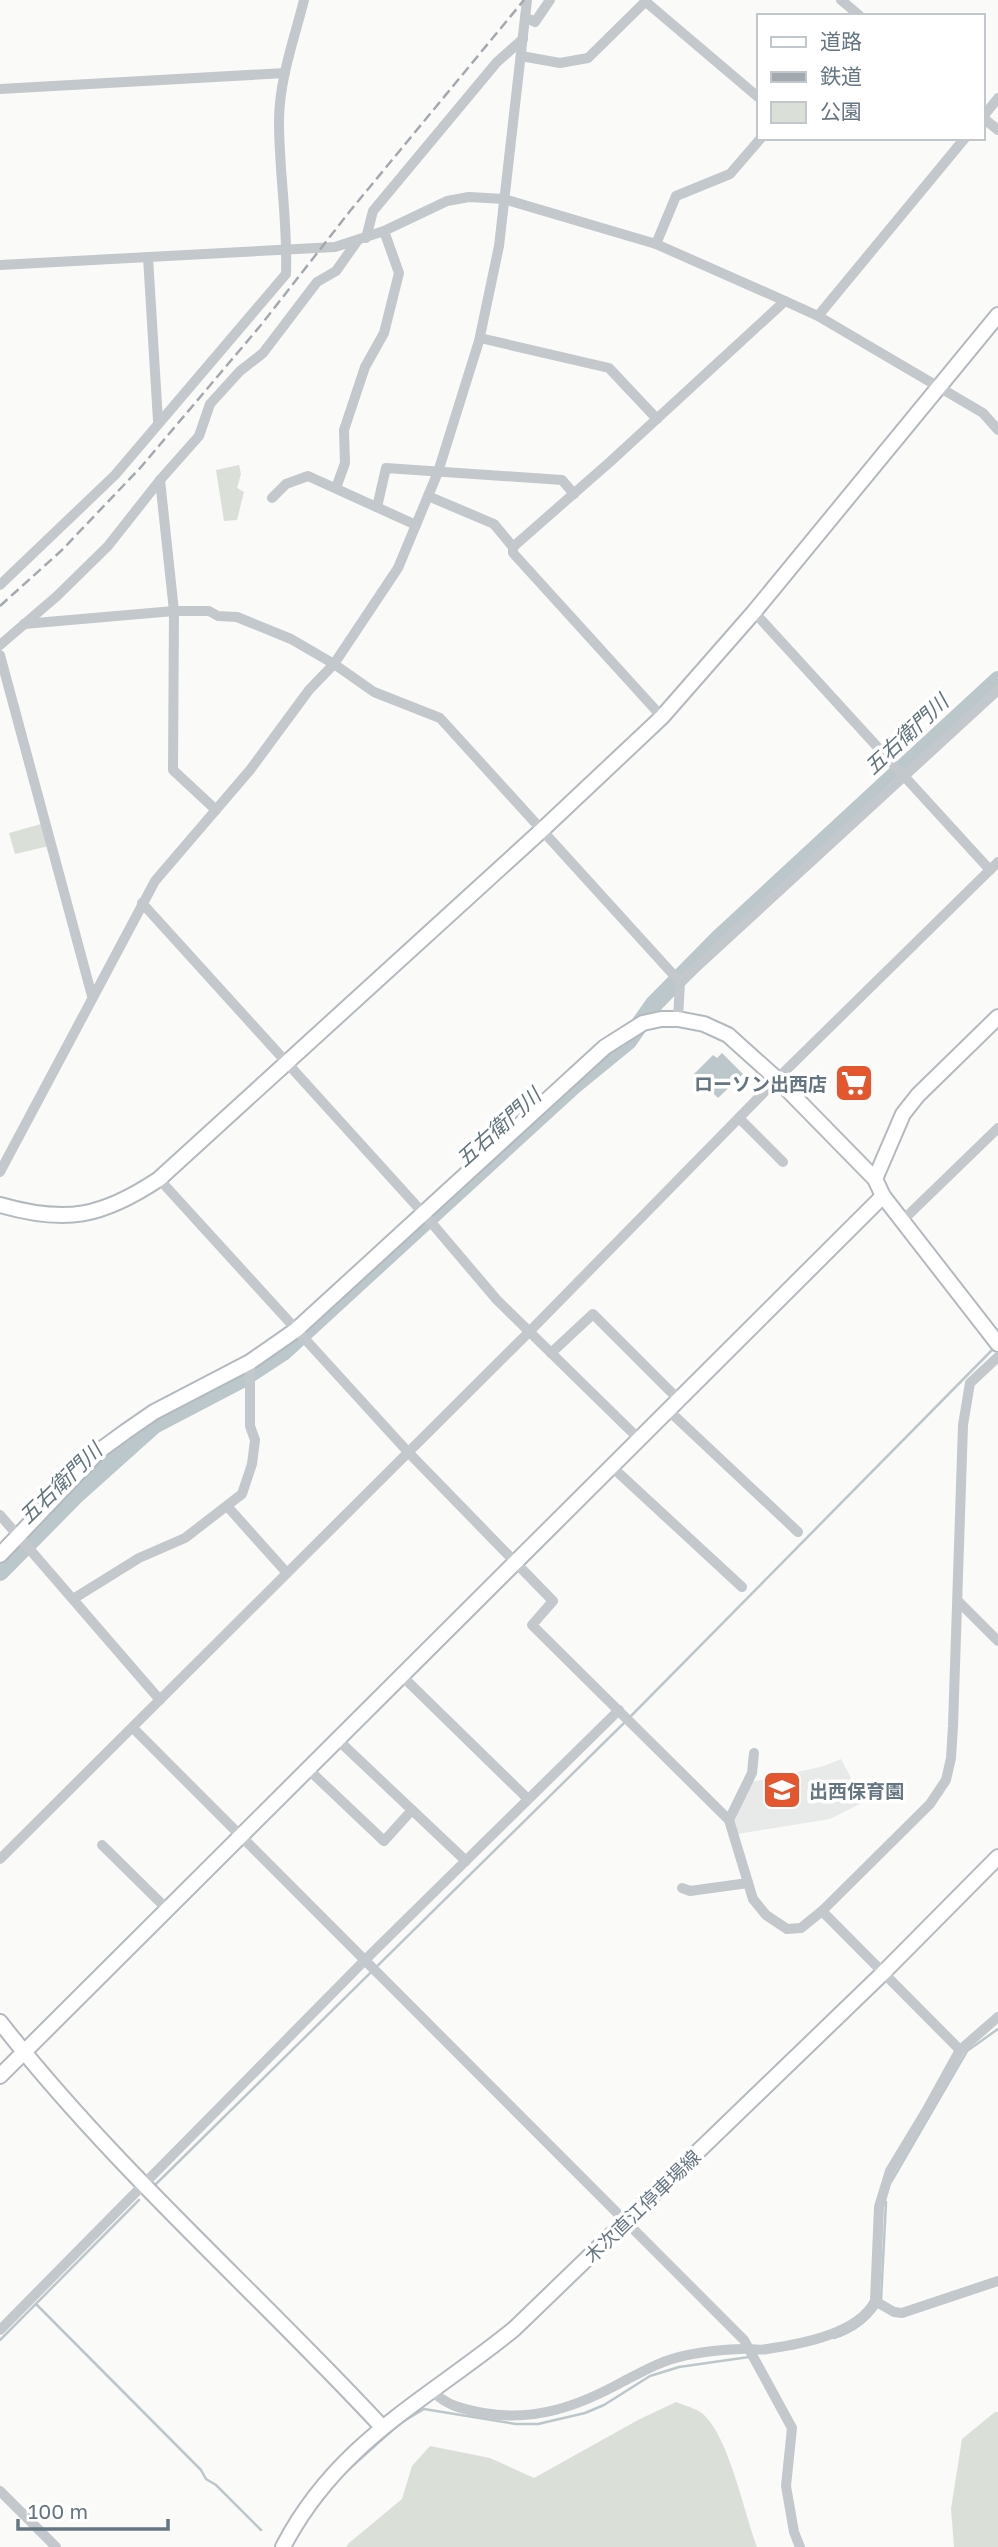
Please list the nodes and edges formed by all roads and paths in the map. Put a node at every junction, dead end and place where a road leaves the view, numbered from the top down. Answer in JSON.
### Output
{"nodes":[{"id":1,"x":304,"y":0,"type":"edge"},
{"id":2,"x":527,"y":0,"type":"edge"},
{"id":3,"x":550,"y":0,"type":"edge"},
{"id":4,"x":841,"y":0,"type":"edge"},
{"id":5,"x":647,"y":1,"type":"edge"},
{"id":6,"x":858,"y":14,"type":"edge"},
{"id":7,"x":525,"y":17,"type":"junction"},
{"id":8,"x":523,"y":39,"type":"junction"},
{"id":9,"x":520,"y":56,"type":"junction"},
{"id":10,"x":285,"y":72,"type":"junction"},
{"id":11,"x":0,"y":89,"type":"edge"},
{"id":12,"x":757,"y":96,"type":"edge"},
{"id":13,"x":998,"y":98,"type":"edge"},
{"id":14,"x":984,"y":115,"type":"edge"},
{"id":15,"x":984,"y":119,"type":"edge"},
{"id":16,"x":998,"y":130,"type":"edge"},
{"id":17,"x":759,"y":140,"type":"edge"},
{"id":18,"x":963,"y":140,"type":"edge"},
{"id":19,"x":504,"y":199,"type":"junction"},
{"id":20,"x":384,"y":231,"type":"junction"},
{"id":21,"x":362,"y":239,"type":"junction"},
{"id":22,"x":656,"y":244,"type":"junction"},
{"id":23,"x":287,"y":249,"type":"junction"},
{"id":24,"x":148,"y":257,"type":"junction"},
{"id":25,"x":0,"y":265,"type":"edge"},
{"id":26,"x":785,"y":301,"type":"junction"},
{"id":27,"x":998,"y":315,"type":"edge"},
{"id":28,"x":818,"y":316,"type":"junction"},
{"id":29,"x":480,"y":338,"type":"junction"},
{"id":30,"x":939,"y":387,"type":"junction"},
{"id":31,"x":657,"y":419,"type":"junction"},
{"id":32,"x":158,"y":421,"type":"junction"},
{"id":33,"x":998,"y":430,"type":"edge"},
{"id":34,"x":438,"y":471,"type":"junction"},
{"id":35,"x":160,"y":480,"type":"junction"},
{"id":36,"x":336,"y":488,"type":"junction"},
{"id":37,"x":574,"y":494,"type":"junction"},
{"id":38,"x":428,"y":496,"type":"junction"},
{"id":39,"x":272,"y":498,"type":"dead end"},
{"id":40,"x":377,"y":507,"type":"junction"},
{"id":41,"x":416,"y":525,"type":"junction"},
{"id":42,"x":513,"y":547,"type":"junction"},
{"id":43,"x":0,"y":586,"type":"edge"},
{"id":44,"x":174,"y":611,"type":"junction"},
{"id":45,"x":754,"y":612,"type":"junction"},
{"id":46,"x":24,"y":624,"type":"junction"},
{"id":47,"x":0,"y":628,"type":"edge"},
{"id":48,"x":12,"y":634,"type":"junction"},
{"id":49,"x":0,"y":645,"type":"edge"},
{"id":50,"x":0,"y":655,"type":"edge"},
{"id":51,"x":334,"y":664,"type":"junction"},
{"id":52,"x":998,"y":690,"type":"edge"},
{"id":53,"x":662,"y":717,"type":"junction"},
{"id":54,"x":903,"y":776,"type":"junction"},
{"id":55,"x":216,"y":810,"type":"junction"},
{"id":56,"x":542,"y":830,"type":"junction"},
{"id":57,"x":998,"y":862,"type":"edge"},
{"id":58,"x":989,"y":870,"type":"junction"},
{"id":59,"x":142,"y":903,"type":"junction"},
{"id":60,"x":680,"y":982,"type":"junction"},
{"id":61,"x":92,"y":996,"type":"junction"},
{"id":62,"x":998,"y":1017,"type":"edge"},
{"id":63,"x":678,"y":1019,"type":"junction"},
{"id":64,"x":286,"y":1063,"type":"junction"},
{"id":65,"x":777,"y":1079,"type":"junction"},
{"id":66,"x":740,"y":1118,"type":"junction"},
{"id":67,"x":998,"y":1128,"type":"edge"},
{"id":68,"x":888,"y":1148,"type":"junction"},
{"id":69,"x":854,"y":1157,"type":"junction"},
{"id":70,"x":783,"y":1162,"type":"dead end"},
{"id":71,"x":0,"y":1172,"type":"edge"},
{"id":72,"x":159,"y":1179,"type":"junction"},
{"id":73,"x":875,"y":1179,"type":"junction"},
{"id":74,"x":883,"y":1196,"type":"junction"},
{"id":75,"x":0,"y":1205,"type":"edge"},
{"id":76,"x":424,"y":1214,"type":"junction"},
{"id":77,"x":902,"y":1221,"type":"junction"},
{"id":78,"x":296,"y":1331,"type":"junction"},
{"id":79,"x":530,"y":1331,"type":"junction"},
{"id":80,"x":996,"y":1335,"type":"edge"},
{"id":81,"x":551,"y":1353,"type":"junction"},
{"id":82,"x":998,"y":1357,"type":"edge"},
{"id":83,"x":250,"y":1362,"type":"junction"},
{"id":84,"x":672,"y":1404,"type":"junction"},
{"id":85,"x":638,"y":1438,"type":"junction"},
{"id":86,"x":408,"y":1452,"type":"junction"},
{"id":87,"x":611,"y":1466,"type":"junction"},
{"id":88,"x":227,"y":1506,"type":"junction"},
{"id":89,"x":0,"y":1515,"type":"edge"},
{"id":90,"x":798,"y":1532,"type":"dead end"},
{"id":91,"x":19,"y":1535,"type":"junction"},
{"id":92,"x":0,"y":1555,"type":"edge"},
{"id":93,"x":515,"y":1563,"type":"junction"},
{"id":94,"x":287,"y":1573,"type":"junction"},
{"id":95,"x":742,"y":1587,"type":"dead end"},
{"id":96,"x":72,"y":1599,"type":"junction"},
{"id":97,"x":958,"y":1601,"type":"junction"},
{"id":98,"x":998,"y":1641,"type":"edge"},
{"id":99,"x":402,"y":1676,"type":"junction"},
{"id":100,"x":160,"y":1700,"type":"junction"},
{"id":101,"x":619,"y":1710,"type":"junction"},
{"id":102,"x":133,"y":1728,"type":"junction"},
{"id":103,"x":338,"y":1740,"type":"junction"},
{"id":104,"x":754,"y":1753,"type":"dead end"},
{"id":105,"x":309,"y":1770,"type":"junction"},
{"id":106,"x":528,"y":1799,"type":"junction"},
{"id":107,"x":412,"y":1810,"type":"junction"},
{"id":108,"x":729,"y":1820,"type":"junction"},
{"id":109,"x":242,"y":1837,"type":"junction"},
{"id":110,"x":102,"y":1845,"type":"dead end"},
{"id":111,"x":998,"y":1857,"type":"edge"},
{"id":112,"x":0,"y":1859,"type":"edge"},
{"id":113,"x":466,"y":1861,"type":"junction"},
{"id":114,"x":748,"y":1883,"type":"junction"},
{"id":115,"x":682,"y":1888,"type":"dead end"},
{"id":116,"x":168,"y":1910,"type":"junction"},
{"id":117,"x":822,"y":1911,"type":"junction"},
{"id":118,"x":366,"y":1959,"type":"junction"},
{"id":119,"x":882,"y":1974,"type":"junction"},
{"id":120,"x":998,"y":2017,"type":"edge"},
{"id":121,"x":0,"y":2022,"type":"edge"},
{"id":122,"x":960,"y":2050,"type":"junction"},
{"id":123,"x":23,"y":2052,"type":"junction"},
{"id":124,"x":0,"y":2076,"type":"edge"},
{"id":125,"x":146,"y":2185,"type":"junction"},
{"id":126,"x":626,"y":2222,"type":"junction"},
{"id":127,"x":998,"y":2281,"type":"edge"},
{"id":128,"x":875,"y":2301,"type":"junction"},
{"id":129,"x":0,"y":2330,"type":"edge"},
{"id":130,"x":750,"y":2348,"type":"junction"},
{"id":131,"x":431,"y":2390,"type":"junction"},
{"id":132,"x":382,"y":2427,"type":"junction"},
{"id":133,"x":0,"y":2491,"type":"edge"},
{"id":134,"x":56,"y":2547,"type":"edge"},
{"id":135,"x":283,"y":2547,"type":"edge"},
{"id":136,"x":800,"y":2547,"type":"edge"}],
"edges":[{"from":1,"to":10,"type":"street"},
{"from":2,"to":7,"type":"street"},
{"from":3,"to":7,"type":"street"},
{"from":4,"to":6,"type":"street"},
{"from":5,"to":9,"type":"street"},
{"from":5,"to":12,"type":"street"},
{"from":7,"to":8,"type":"street"},
{"from":8,"to":9,"type":"street"},
{"from":8,"to":21,"type":"street"},
{"from":9,"to":19,"type":"street"},
{"from":10,"to":11,"type":"street"},
{"from":10,"to":23,"type":"street"},
{"from":13,"to":14,"type":"street"},
{"from":15,"to":16,"type":"street"},
{"from":17,"to":22,"type":"street"},
{"from":18,"to":28,"type":"street"},
{"from":19,"to":20,"type":"street"},
{"from":19,"to":22,"type":"street"},
{"from":19,"to":29,"type":"street"},
{"from":20,"to":21,"type":"street"},
{"from":20,"to":36,"type":"street"},
{"from":21,"to":23,"type":"street"},
{"from":21,"to":35,"type":"street"},
{"from":22,"to":26,"type":"street"},
{"from":23,"to":24,"type":"street"},
{"from":23,"to":32,"type":"street"},
{"from":24,"to":25,"type":"street"},
{"from":24,"to":32,"type":"street"},
{"from":26,"to":28,"type":"street"},
{"from":26,"to":31,"type":"street"},
{"from":27,"to":30,"type":"street"},
{"from":28,"to":30,"type":"street"},
{"from":29,"to":31,"type":"street"},
{"from":29,"to":34,"type":"street"},
{"from":30,"to":33,"type":"street"},
{"from":30,"to":45,"type":"street"},
{"from":31,"to":37,"type":"street"},
{"from":32,"to":43,"type":"street"},
{"from":34,"to":37,"type":"street"},
{"from":34,"to":38,"type":"street"},
{"from":34,"to":40,"type":"street"},
{"from":35,"to":44,"type":"street"},
{"from":35,"to":46,"type":"street"},
{"from":36,"to":39,"type":"street"},
{"from":36,"to":40,"type":"street"},
{"from":37,"to":42,"type":"street"},
{"from":38,"to":41,"type":"street"},
{"from":38,"to":42,"type":"street"},
{"from":40,"to":41,"type":"street"},
{"from":41,"to":51,"type":"street"},
{"from":42,"to":53,"type":"street"},
{"from":44,"to":46,"type":"street"},
{"from":44,"to":51,"type":"street"},
{"from":44,"to":55,"type":"street"},
{"from":45,"to":53,"type":"street"},
{"from":45,"to":54,"type":"street"},
{"from":46,"to":48,"type":"street"},
{"from":47,"to":48,"type":"street"},
{"from":48,"to":49,"type":"street"},
{"from":50,"to":61,"type":"street"},
{"from":51,"to":55,"type":"street"},
{"from":51,"to":56,"type":"street"},
{"from":52,"to":54,"type":"street"},
{"from":53,"to":56,"type":"street"},
{"from":54,"to":58,"type":"street"},
{"from":54,"to":60,"type":"street"},
{"from":55,"to":59,"type":"street"},
{"from":56,"to":60,"type":"street"},
{"from":56,"to":64,"type":"street"},
{"from":57,"to":58,"type":"street"},
{"from":58,"to":65,"type":"street"},
{"from":59,"to":61,"type":"street"},
{"from":59,"to":64,"type":"street"},
{"from":60,"to":63,"type":"street"},
{"from":61,"to":71,"type":"street"},
{"from":62,"to":68,"type":"street"},
{"from":63,"to":65,"type":"street"},
{"from":63,"to":76,"type":"street"},
{"from":64,"to":72,"type":"street"},
{"from":64,"to":76,"type":"street"},
{"from":65,"to":66,"type":"street"},
{"from":65,"to":69,"type":"street"},
{"from":66,"to":70,"type":"street"},
{"from":66,"to":79,"type":"street"},
{"from":67,"to":77,"type":"street"},
{"from":68,"to":69,"type":"street"},
{"from":68,"to":73,"type":"street"},
{"from":69,"to":73,"type":"street"},
{"from":72,"to":75,"type":"street"},
{"from":72,"to":78,"type":"street"},
{"from":73,"to":74,"type":"street"},
{"from":74,"to":77,"type":"street"},
{"from":74,"to":84,"type":"street"},
{"from":76,"to":78,"type":"street"},
{"from":76,"to":79,"type":"street"},
{"from":77,"to":80,"type":"street"},
{"from":78,"to":83,"type":"street"},
{"from":78,"to":86,"type":"street"},
{"from":79,"to":81,"type":"street"},
{"from":79,"to":86,"type":"street"},
{"from":81,"to":84,"type":"street"},
{"from":81,"to":85,"type":"street"},
{"from":82,"to":97,"type":"street"},
{"from":83,"to":88,"type":"street"},
{"from":83,"to":91,"type":"street"},
{"from":84,"to":85,"type":"street"},
{"from":84,"to":90,"type":"street"},
{"from":85,"to":87,"type":"street"},
{"from":86,"to":93,"type":"street"},
{"from":86,"to":94,"type":"street"},
{"from":87,"to":93,"type":"street"},
{"from":87,"to":95,"type":"street"},
{"from":88,"to":94,"type":"street"},
{"from":88,"to":96,"type":"street"},
{"from":89,"to":91,"type":"street"},
{"from":91,"to":92,"type":"street"},
{"from":91,"to":96,"type":"street"},
{"from":93,"to":99,"type":"street"},
{"from":93,"to":101,"type":"street"},
{"from":94,"to":100,"type":"street"},
{"from":96,"to":100,"type":"street"},
{"from":97,"to":98,"type":"street"},
{"from":97,"to":117,"type":"street"},
{"from":99,"to":103,"type":"street"},
{"from":99,"to":106,"type":"street"},
{"from":100,"to":102,"type":"street"},
{"from":101,"to":106,"type":"street"},
{"from":101,"to":108,"type":"street"},
{"from":102,"to":109,"type":"street"},
{"from":102,"to":112,"type":"street"},
{"from":103,"to":105,"type":"street"},
{"from":103,"to":107,"type":"street"},
{"from":104,"to":108,"type":"street"},
{"from":105,"to":107,"type":"street"},
{"from":105,"to":109,"type":"street"},
{"from":106,"to":113,"type":"street"},
{"from":107,"to":113,"type":"street"},
{"from":108,"to":114,"type":"street"},
{"from":109,"to":116,"type":"street"},
{"from":109,"to":118,"type":"street"},
{"from":110,"to":116,"type":"street"},
{"from":111,"to":119,"type":"street","name":"木次直江停車場線"},
{"from":113,"to":118,"type":"street"},
{"from":114,"to":115,"type":"street"},
{"from":114,"to":117,"type":"street"},
{"from":116,"to":123,"type":"street"},
{"from":117,"to":119,"type":"street"},
{"from":118,"to":125,"type":"street"},
{"from":118,"to":126,"type":"street"},
{"from":119,"to":122,"type":"street"},
{"from":119,"to":126,"type":"street","name":"木次直江停車場線"},
{"from":120,"to":122,"type":"street"},
{"from":121,"to":123,"type":"street"},
{"from":122,"to":128,"type":"street"},
{"from":123,"to":124,"type":"street"},
{"from":123,"to":125,"type":"street"},
{"from":125,"to":129,"type":"street"},
{"from":125,"to":132,"type":"street"},
{"from":126,"to":130,"type":"street"},
{"from":126,"to":131,"type":"street","name":"木次直江停車場線"},
{"from":127,"to":128,"type":"street"},
{"from":128,"to":130,"type":"street"},
{"from":130,"to":131,"type":"street"},
{"from":130,"to":136,"type":"street"},
{"from":131,"to":132,"type":"street","name":"木次直江停車場線"},
{"from":132,"to":135,"type":"street","name":"木次直江停車場線"},
{"from":133,"to":134,"type":"street"}]}
